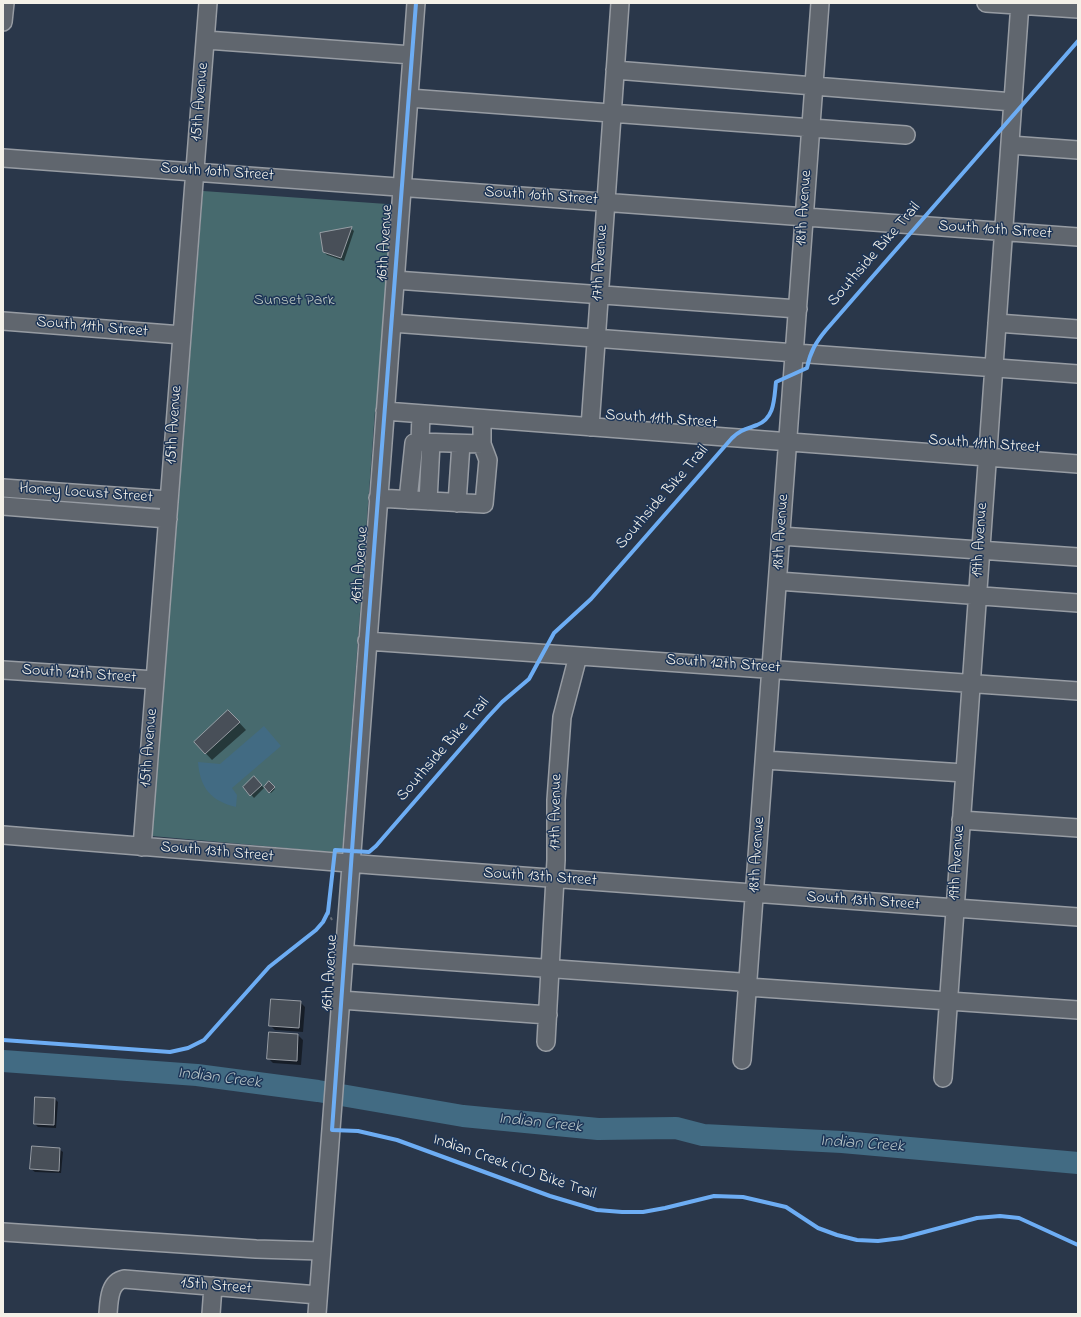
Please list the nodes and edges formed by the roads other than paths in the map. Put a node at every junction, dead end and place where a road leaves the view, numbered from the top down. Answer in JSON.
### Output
{"nodes":[{"id":1,"x":4,"y":3,"type":"edge"},
{"id":2,"x":208,"y":3,"type":"edge"},
{"id":3,"x":416,"y":3,"type":"edge"},
{"id":4,"x":620,"y":3,"type":"edge"},
{"id":5,"x":820,"y":3,"type":"edge"},
{"id":6,"x":986,"y":3,"type":"edge"},
{"id":7,"x":1020,"y":4,"type":"edge"},
{"id":8,"x":1078,"y":10,"type":"edge"},
{"id":9,"x":3,"y":22,"type":"edge"},
{"id":10,"x":206,"y":40,"type":"junction"},
{"id":11,"x":412,"y":55,"type":"junction"},
{"id":12,"x":615,"y":70,"type":"junction"},
{"id":13,"x":814,"y":87,"type":"junction"},
{"id":14,"x":409,"y":98,"type":"junction"},
{"id":15,"x":1013,"y":102,"type":"junction"},
{"id":16,"x":612,"y":114,"type":"junction"},
{"id":17,"x":811,"y":129,"type":"junction"},
{"id":18,"x":906,"y":136,"type":"dead end"},
{"id":19,"x":1010,"y":145,"type":"junction"},
{"id":20,"x":1078,"y":150,"type":"edge"},
{"id":21,"x":3,"y":158,"type":"edge"},
{"id":22,"x":195,"y":171,"type":"junction"},
{"id":23,"x":402,"y":187,"type":"junction"},
{"id":24,"x":606,"y":202,"type":"junction"},
{"id":25,"x":805,"y":217,"type":"junction"},
{"id":26,"x":1003,"y":231,"type":"junction"},
{"id":27,"x":1078,"y":237,"type":"edge"},
{"id":28,"x":395,"y":280,"type":"junction"},
{"id":29,"x":599,"y":294,"type":"junction"},
{"id":30,"x":798,"y":309,"type":"junction"},
{"id":31,"x":3,"y":321,"type":"edge"},
{"id":32,"x":997,"y":322,"type":"junction"},
{"id":33,"x":392,"y":323,"type":"junction"},
{"id":34,"x":1078,"y":329,"type":"edge"},
{"id":35,"x":182,"y":335,"type":"junction"},
{"id":36,"x":596,"y":339,"type":"junction"},
{"id":37,"x":795,"y":352,"type":"junction"},
{"id":38,"x":994,"y":367,"type":"junction"},
{"id":39,"x":1078,"y":374,"type":"edge"},
{"id":40,"x":385,"y":412,"type":"junction"},
{"id":41,"x":421,"y":414,"type":"junction"},
{"id":42,"x":482,"y":419,"type":"junction"},
{"id":43,"x":590,"y":427,"type":"junction"},
{"id":44,"x":422,"y":442,"type":"junction"},
{"id":45,"x":788,"y":442,"type":"junction"},
{"id":46,"x":461,"y":444,"type":"junction"},
{"id":47,"x":482,"y":444,"type":"junction"},
{"id":48,"x":987,"y":457,"type":"junction"},
{"id":49,"x":1078,"y":464,"type":"edge"},
{"id":50,"x":3,"y":488,"type":"edge"},
{"id":51,"x":378,"y":498,"type":"junction"},
{"id":52,"x":169,"y":500,"type":"junction"},
{"id":53,"x":408,"y":500,"type":"junction"},
{"id":54,"x":428,"y":501,"type":"junction"},
{"id":55,"x":457,"y":503,"type":"junction"},
{"id":56,"x":3,"y":506,"type":"edge"},
{"id":57,"x":168,"y":520,"type":"junction"},
{"id":58,"x":781,"y":536,"type":"junction"},
{"id":59,"x":980,"y":550,"type":"junction"},
{"id":60,"x":1078,"y":557,"type":"edge"},
{"id":61,"x":778,"y":581,"type":"junction"},
{"id":62,"x":977,"y":596,"type":"junction"},
{"id":63,"x":1078,"y":603,"type":"edge"},
{"id":64,"x":367,"y":641,"type":"junction"},
{"id":65,"x":578,"y":656,"type":"junction"},
{"id":66,"x":772,"y":669,"type":"junction"},
{"id":67,"x":3,"y":670,"type":"edge"},
{"id":68,"x":155,"y":680,"type":"junction"},
{"id":69,"x":970,"y":683,"type":"junction"},
{"id":70,"x":1078,"y":691,"type":"edge"},
{"id":71,"x":765,"y":760,"type":"junction"},
{"id":72,"x":964,"y":773,"type":"junction"},
{"id":73,"x":961,"y":820,"type":"junction"},
{"id":74,"x":1078,"y":828,"type":"edge"},
{"id":75,"x":3,"y":835,"type":"edge"},
{"id":76,"x":142,"y":847,"type":"junction"},
{"id":77,"x":351,"y":864,"type":"junction"},
{"id":78,"x":555,"y":879,"type":"junction"},
{"id":79,"x":755,"y":894,"type":"junction"},
{"id":80,"x":954,"y":908,"type":"junction"},
{"id":81,"x":1078,"y":917,"type":"edge"},
{"id":82,"x":344,"y":954,"type":"junction"},
{"id":83,"x":550,"y":969,"type":"junction"},
{"id":84,"x":748,"y":987,"type":"junction"},
{"id":85,"x":341,"y":1000,"type":"junction"},
{"id":86,"x":948,"y":1000,"type":"junction"},
{"id":87,"x":1078,"y":1010,"type":"edge"},
{"id":88,"x":548,"y":1015,"type":"junction"},
{"id":89,"x":546,"y":1042,"type":"dead end"},
{"id":90,"x":742,"y":1060,"type":"dead end"},
{"id":91,"x":943,"y":1078,"type":"dead end"},
{"id":92,"x":3,"y":1232,"type":"edge"},
{"id":93,"x":321,"y":1251,"type":"junction"},
{"id":94,"x":213,"y":1286,"type":"junction"},
{"id":95,"x":318,"y":1295,"type":"junction"},
{"id":96,"x":108,"y":1314,"type":"edge"},
{"id":97,"x":211,"y":1314,"type":"edge"},
{"id":98,"x":317,"y":1314,"type":"edge"}],
"edges":[{"from":1,"to":9,"type":"street"},
{"from":2,"to":10,"type":"street","name":"15th Avenue"},
{"from":3,"to":11,"type":"street","name":"16th Avenue"},
{"from":4,"to":12,"type":"street","name":"17th Avenue"},
{"from":5,"to":13,"type":"street","name":"18th Avenue"},
{"from":6,"to":7,"type":"street"},
{"from":7,"to":8,"type":"street"},
{"from":7,"to":15,"type":"street","name":"19th Avenue"},
{"from":10,"to":11,"type":"street"},
{"from":10,"to":22,"type":"street","name":"15th Avenue"},
{"from":11,"to":14,"type":"street","name":"16th Avenue"},
{"from":12,"to":13,"type":"street"},
{"from":12,"to":16,"type":"street","name":"17th Avenue"},
{"from":13,"to":15,"type":"street"},
{"from":13,"to":17,"type":"street","name":"18th Avenue"},
{"from":14,"to":16,"type":"street"},
{"from":14,"to":23,"type":"street","name":"16th Avenue"},
{"from":15,"to":19,"type":"street","name":"19th Avenue"},
{"from":16,"to":17,"type":"street"},
{"from":16,"to":24,"type":"street","name":"17th Avenue"},
{"from":17,"to":18,"type":"street"},
{"from":17,"to":25,"type":"street","name":"18th Avenue"},
{"from":19,"to":20,"type":"street"},
{"from":19,"to":26,"type":"street","name":"19th Avenue"},
{"from":21,"to":22,"type":"street","name":"South 10th Street"},
{"from":22,"to":23,"type":"street","name":"South 10th Street"},
{"from":22,"to":35,"type":"street","name":"15th Avenue"},
{"from":23,"to":24,"type":"street","name":"South 10th Street"},
{"from":23,"to":28,"type":"street","name":"16th Avenue"},
{"from":24,"to":25,"type":"street","name":"South 10th Street"},
{"from":24,"to":29,"type":"street","name":"17th Avenue"},
{"from":25,"to":26,"type":"street","name":"South 10th Street"},
{"from":25,"to":30,"type":"street","name":"18th Avenue"},
{"from":26,"to":27,"type":"street","name":"South 10th Street"},
{"from":26,"to":32,"type":"street","name":"19th Avenue"},
{"from":28,"to":29,"type":"street"},
{"from":28,"to":33,"type":"street","name":"16th Avenue"},
{"from":29,"to":30,"type":"street"},
{"from":29,"to":36,"type":"street","name":"17th Avenue"},
{"from":30,"to":37,"type":"street","name":"18th Avenue"},
{"from":31,"to":35,"type":"street","name":"South 11th Street"},
{"from":32,"to":34,"type":"street"},
{"from":32,"to":38,"type":"street","name":"19th Avenue"},
{"from":33,"to":36,"type":"street"},
{"from":33,"to":40,"type":"street","name":"16th Avenue"},
{"from":35,"to":52,"type":"street","name":"15th Avenue"},
{"from":36,"to":37,"type":"street"},
{"from":36,"to":43,"type":"street","name":"17th Avenue"},
{"from":37,"to":38,"type":"street"},
{"from":37,"to":45,"type":"street","name":"18th Avenue"},
{"from":38,"to":39,"type":"street"},
{"from":38,"to":48,"type":"street","name":"19th Avenue"},
{"from":40,"to":41,"type":"street","name":"South 11th Street"},
{"from":40,"to":51,"type":"street","name":"16th Avenue"},
{"from":41,"to":42,"type":"street","name":"South 11th Street"},
{"from":41,"to":44,"type":"street"},
{"from":42,"to":43,"type":"street","name":"South 11th Street"},
{"from":42,"to":47,"type":"street"},
{"from":43,"to":45,"type":"street","name":"South 11th Street"},
{"from":44,"to":46,"type":"street"},
{"from":44,"to":53,"type":"street"},
{"from":44,"to":54,"type":"street"},
{"from":45,"to":48,"type":"street","name":"South 11th Street"},
{"from":45,"to":58,"type":"street","name":"18th Avenue"},
{"from":46,"to":47,"type":"street"},
{"from":46,"to":55,"type":"street"},
{"from":47,"to":55,"type":"street"},
{"from":48,"to":49,"type":"street","name":"South 11th Street"},
{"from":48,"to":59,"type":"street","name":"19th Avenue"},
{"from":50,"to":52,"type":"street","name":"Honey Locust Street"},
{"from":51,"to":53,"type":"street"},
{"from":51,"to":64,"type":"street","name":"16th Avenue"},
{"from":52,"to":57,"type":"street","name":"15th Avenue"},
{"from":53,"to":54,"type":"street"},
{"from":54,"to":55,"type":"street"},
{"from":56,"to":57,"type":"street","name":"Honey Locust Street"},
{"from":57,"to":68,"type":"street","name":"15th Avenue"},
{"from":58,"to":59,"type":"street"},
{"from":58,"to":61,"type":"street","name":"18th Avenue"},
{"from":59,"to":60,"type":"street"},
{"from":59,"to":62,"type":"street","name":"19th Avenue"},
{"from":61,"to":62,"type":"street"},
{"from":61,"to":66,"type":"street","name":"18th Avenue"},
{"from":62,"to":63,"type":"street"},
{"from":62,"to":69,"type":"street","name":"19th Avenue"},
{"from":64,"to":65,"type":"street","name":"South 12th Street"},
{"from":64,"to":77,"type":"street","name":"16th Avenue"},
{"from":65,"to":66,"type":"street","name":"South 12th Street"},
{"from":65,"to":78,"type":"street","name":"17th Avenue"},
{"from":66,"to":69,"type":"street","name":"South 12th Street"},
{"from":66,"to":71,"type":"street","name":"18th Avenue"},
{"from":67,"to":68,"type":"street","name":"South 12th Street"},
{"from":68,"to":76,"type":"street","name":"15th Avenue"},
{"from":69,"to":70,"type":"street","name":"South 12th Street"},
{"from":69,"to":72,"type":"street","name":"19th Avenue"},
{"from":71,"to":72,"type":"street"},
{"from":71,"to":79,"type":"street","name":"18th Avenue"},
{"from":72,"to":73,"type":"street","name":"19th Avenue"},
{"from":73,"to":74,"type":"street"},
{"from":73,"to":80,"type":"street","name":"19th Avenue"},
{"from":75,"to":76,"type":"street","name":"South 13th Street"},
{"from":76,"to":77,"type":"street","name":"South 13th Street"},
{"from":77,"to":78,"type":"street","name":"South 13th Street"},
{"from":77,"to":82,"type":"street","name":"16th Avenue"},
{"from":78,"to":79,"type":"street","name":"South 13th Street"},
{"from":78,"to":83,"type":"street","name":"17th Avenue"},
{"from":79,"to":80,"type":"street","name":"South 13th Street"},
{"from":79,"to":84,"type":"street","name":"18th Avenue"},
{"from":80,"to":81,"type":"street","name":"South 13th Street"},
{"from":80,"to":86,"type":"street","name":"19th Avenue"},
{"from":82,"to":83,"type":"street"},
{"from":82,"to":85,"type":"street","name":"16th Avenue"},
{"from":83,"to":84,"type":"street"},
{"from":83,"to":88,"type":"street","name":"17th Avenue"},
{"from":84,"to":86,"type":"street"},
{"from":84,"to":90,"type":"street","name":"18th Avenue"},
{"from":85,"to":88,"type":"street"},
{"from":85,"to":93,"type":"street","name":"16th Avenue"},
{"from":86,"to":87,"type":"street"},
{"from":86,"to":91,"type":"street","name":"19th Avenue"},
{"from":88,"to":89,"type":"street","name":"17th Avenue"},
{"from":92,"to":93,"type":"street"},
{"from":93,"to":95,"type":"street","name":"16th Avenue"},
{"from":94,"to":95,"type":"street","name":"15th Street"},
{"from":94,"to":96,"type":"street","name":"15th Street"},
{"from":94,"to":97,"type":"street"},
{"from":95,"to":98,"type":"street","name":"16th Avenue"}]}
